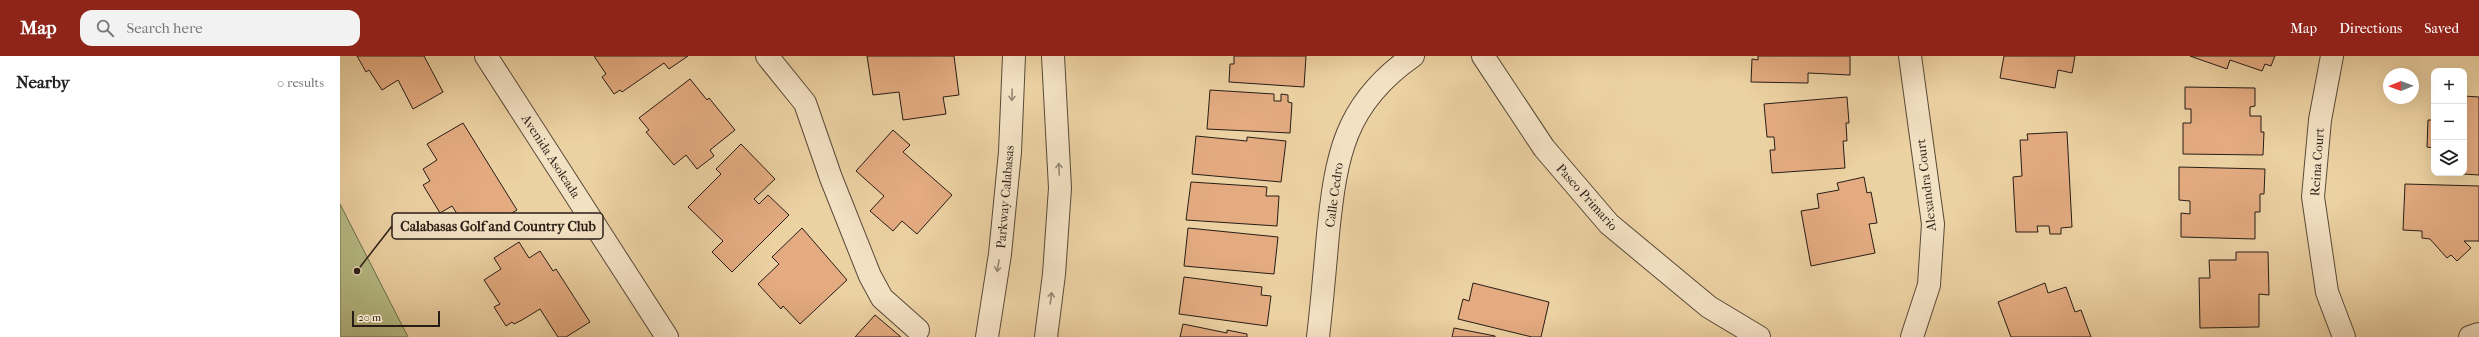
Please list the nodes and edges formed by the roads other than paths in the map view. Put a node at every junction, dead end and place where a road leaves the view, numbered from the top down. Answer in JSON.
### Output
{"nodes":[{"id":1,"x":486,"y":56,"type":"edge"},
{"id":2,"x":767,"y":56,"type":"edge"},
{"id":3,"x":1014,"y":56,"type":"edge"},
{"id":4,"x":1053,"y":56,"type":"edge"},
{"id":5,"x":1413,"y":56,"type":"edge"},
{"id":6,"x":1483,"y":56,"type":"edge"},
{"id":7,"x":1910,"y":56,"type":"edge"},
{"id":8,"x":2332,"y":56,"type":"edge"},
{"id":9,"x":918,"y":330,"type":"dead end"},
{"id":10,"x":2479,"y":334,"type":"edge"},
{"id":11,"x":667,"y":337,"type":"edge"},
{"id":12,"x":986,"y":337,"type":"edge"},
{"id":13,"x":1046,"y":337,"type":"edge"},
{"id":14,"x":1318,"y":337,"type":"edge"},
{"id":15,"x":1759,"y":337,"type":"edge"},
{"id":16,"x":1912,"y":337,"type":"edge"},
{"id":17,"x":2344,"y":337,"type":"edge"},
{"id":18,"x":2470,"y":337,"type":"edge"}],
"edges":[{"from":1,"to":11,"type":"street","name":"Avenida Asoleada"},
{"from":2,"to":9,"type":"street"},
{"from":3,"to":12,"type":"street","name":"Parkway Calabasas","one_way":true},
{"from":13,"to":4,"type":"street","one_way":true},
{"from":5,"to":14,"type":"street","name":"Calle Cedro"},
{"from":6,"to":15,"type":"street","name":"Paseo Primario"},
{"from":7,"to":16,"type":"street","name":"Alexandra Court"},
{"from":8,"to":17,"type":"street","name":"Reina Court"},
{"from":10,"to":18,"type":"street"}]}
